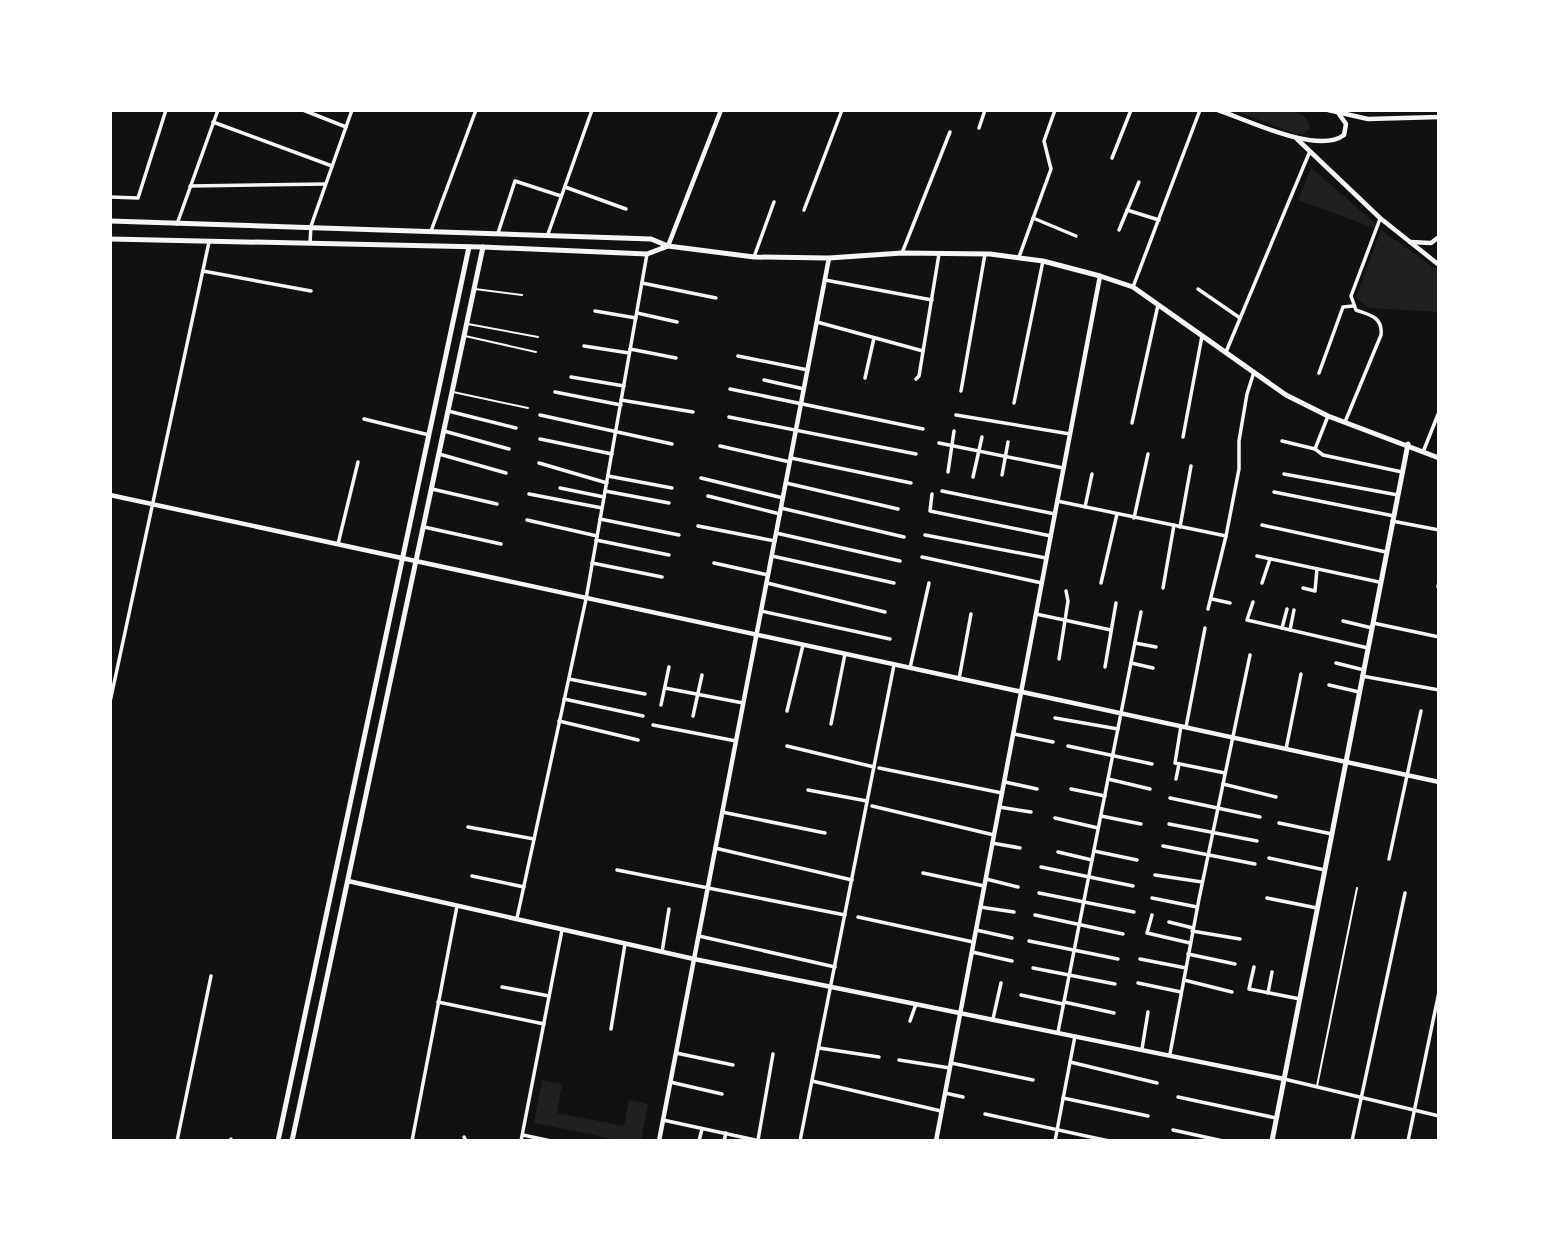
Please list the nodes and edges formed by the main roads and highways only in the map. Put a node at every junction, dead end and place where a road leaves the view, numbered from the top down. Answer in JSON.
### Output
{"nodes":[{"id":1,"x":110,"y":221,"type":"edge"},
{"id":2,"x":110,"y":239,"type":"edge"},
{"id":3,"x":668,"y":246,"type":"junction"},
{"id":4,"x":469,"y":247,"type":"junction"},
{"id":5,"x":483,"y":247,"type":"junction"},
{"id":6,"x":463,"y":276,"type":"junction"},
{"id":7,"x":476,"y":279,"type":"junction"},
{"id":8,"x":1408,"y":444,"type":"junction"},
{"id":9,"x":1439,"y":458,"type":"edge"},
{"id":10,"x":282,"y":1119,"type":"junction"},
{"id":11,"x":295,"y":1128,"type":"junction"},
{"id":12,"x":278,"y":1141,"type":"edge"},
{"id":13,"x":292,"y":1141,"type":"edge"},
{"id":14,"x":1272,"y":1141,"type":"edge"}],
"edges":[{"from":1,"to":3,"type":"main road"},
{"from":2,"to":4,"type":"main road"},
{"from":3,"to":5,"type":"main road"},
{"from":3,"to":8,"type":"main road"},
{"from":4,"to":5,"type":"main road"},
{"from":4,"to":6,"type":"main road"},
{"from":5,"to":7,"type":"main road"},
{"from":6,"to":7,"type":"main road"},
{"from":6,"to":10,"type":"main road"},
{"from":7,"to":11,"type":"main road"},
{"from":8,"to":9,"type":"main road"},
{"from":8,"to":14,"type":"main road"},
{"from":10,"to":11,"type":"main road"},
{"from":10,"to":12,"type":"main road"},
{"from":11,"to":13,"type":"main road"}]}
